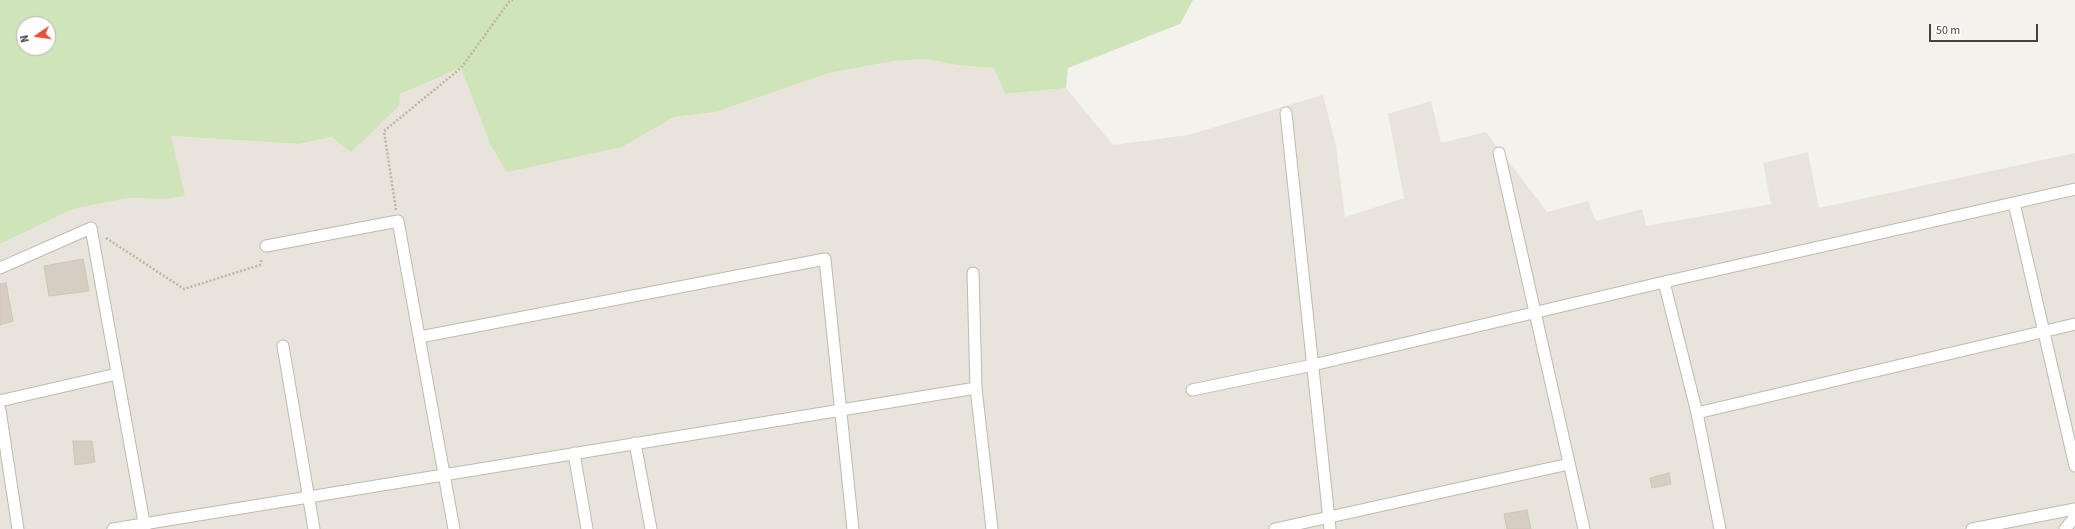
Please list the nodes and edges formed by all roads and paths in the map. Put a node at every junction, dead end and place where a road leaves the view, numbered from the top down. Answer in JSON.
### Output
{"nodes":[{"id":1,"x":513,"y":0,"type":"edge"},
{"id":2,"x":1286,"y":113,"type":"dead end"},
{"id":3,"x":1499,"y":153,"type":"dead end"},
{"id":4,"x":2075,"y":189,"type":"edge"},
{"id":5,"x":2014,"y":203,"type":"junction"},
{"id":6,"x":398,"y":221,"type":"junction"},
{"id":7,"x":91,"y":228,"type":"junction"},
{"id":8,"x":266,"y":246,"type":"joint"},
{"id":9,"x":0,"y":268,"type":"edge"},
{"id":10,"x":973,"y":273,"type":"dead end"},
{"id":11,"x":1664,"y":282,"type":"junction"},
{"id":12,"x":1535,"y":313,"type":"junction"},
{"id":13,"x":2075,"y":324,"type":"edge"},
{"id":14,"x":2043,"y":330,"type":"junction"},
{"id":15,"x":420,"y":337,"type":"junction"},
{"id":16,"x":283,"y":346,"type":"dead end"},
{"id":17,"x":1313,"y":365,"type":"junction"},
{"id":18,"x":117,"y":374,"type":"junction"},
{"id":19,"x":976,"y":388,"type":"junction"},
{"id":20,"x":1192,"y":390,"type":"dead end"},
{"id":21,"x":0,"y":401,"type":"edge"},
{"id":22,"x":0,"y":410,"type":"edge"},
{"id":23,"x":841,"y":410,"type":"junction"},
{"id":24,"x":1697,"y":413,"type":"junction"},
{"id":25,"x":635,"y":443,"type":"junction"},
{"id":26,"x":574,"y":453,"type":"junction"},
{"id":27,"x":1569,"y":464,"type":"junction"},
{"id":28,"x":2075,"y":466,"type":"edge"},
{"id":29,"x":444,"y":474,"type":"junction"},
{"id":30,"x":310,"y":496,"type":"junction"},
{"id":31,"x":2075,"y":509,"type":"edge"},
{"id":32,"x":1329,"y":517,"type":"junction"},
{"id":33,"x":2075,"y":517,"type":"edge"},
{"id":34,"x":145,"y":526,"type":"edge"},
{"id":35,"x":18,"y":529,"type":"edge"},
{"id":36,"x":113,"y":529,"type":"edge"},
{"id":37,"x":314,"y":529,"type":"edge"},
{"id":38,"x":454,"y":529,"type":"edge"},
{"id":39,"x":587,"y":529,"type":"edge"},
{"id":40,"x":651,"y":529,"type":"edge"},
{"id":41,"x":853,"y":529,"type":"edge"},
{"id":42,"x":992,"y":529,"type":"edge"},
{"id":43,"x":1275,"y":529,"type":"edge"},
{"id":44,"x":1330,"y":529,"type":"edge"},
{"id":45,"x":1584,"y":529,"type":"edge"},
{"id":46,"x":1720,"y":529,"type":"edge"},
{"id":47,"x":1972,"y":529,"type":"edge"},
{"id":48,"x":2065,"y":529,"type":"edge"}],
"edges":[{"from":1,"to":6,"type":"path"},
{"from":2,"to":17,"type":"street"},
{"from":3,"to":12,"type":"street"},
{"from":4,"to":5,"type":"street"},
{"from":5,"to":11,"type":"street"},
{"from":5,"to":14,"type":"street"},
{"from":6,"to":8,"type":"street"},
{"from":6,"to":15,"type":"street"},
{"from":7,"to":8,"type":"path"},
{"from":7,"to":9,"type":"street"},
{"from":7,"to":18,"type":"street"},
{"from":10,"to":19,"type":"street"},
{"from":11,"to":12,"type":"street"},
{"from":11,"to":24,"type":"street"},
{"from":12,"to":17,"type":"street"},
{"from":12,"to":27,"type":"street"},
{"from":13,"to":14,"type":"street"},
{"from":14,"to":24,"type":"street"},
{"from":14,"to":28,"type":"street"},
{"from":15,"to":23,"type":"street"},
{"from":15,"to":29,"type":"street"},
{"from":16,"to":30,"type":"street"},
{"from":17,"to":20,"type":"street"},
{"from":17,"to":32,"type":"street"},
{"from":18,"to":21,"type":"street"},
{"from":18,"to":34,"type":"street"},
{"from":19,"to":23,"type":"street"},
{"from":19,"to":42,"type":"street"},
{"from":22,"to":35,"type":"street"},
{"from":23,"to":25,"type":"street"},
{"from":23,"to":41,"type":"street"},
{"from":24,"to":46,"type":"street"},
{"from":25,"to":26,"type":"street"},
{"from":25,"to":40,"type":"street"},
{"from":26,"to":29,"type":"street"},
{"from":26,"to":39,"type":"street"},
{"from":27,"to":32,"type":"street"},
{"from":27,"to":45,"type":"street"},
{"from":29,"to":30,"type":"street"},
{"from":29,"to":38,"type":"street"},
{"from":30,"to":34,"type":"street"},
{"from":30,"to":37,"type":"street"},
{"from":31,"to":47,"type":"street"},
{"from":32,"to":43,"type":"street"},
{"from":32,"to":44,"type":"street"},
{"from":33,"to":48,"type":"street"},
{"from":34,"to":36,"type":"street"}]}
